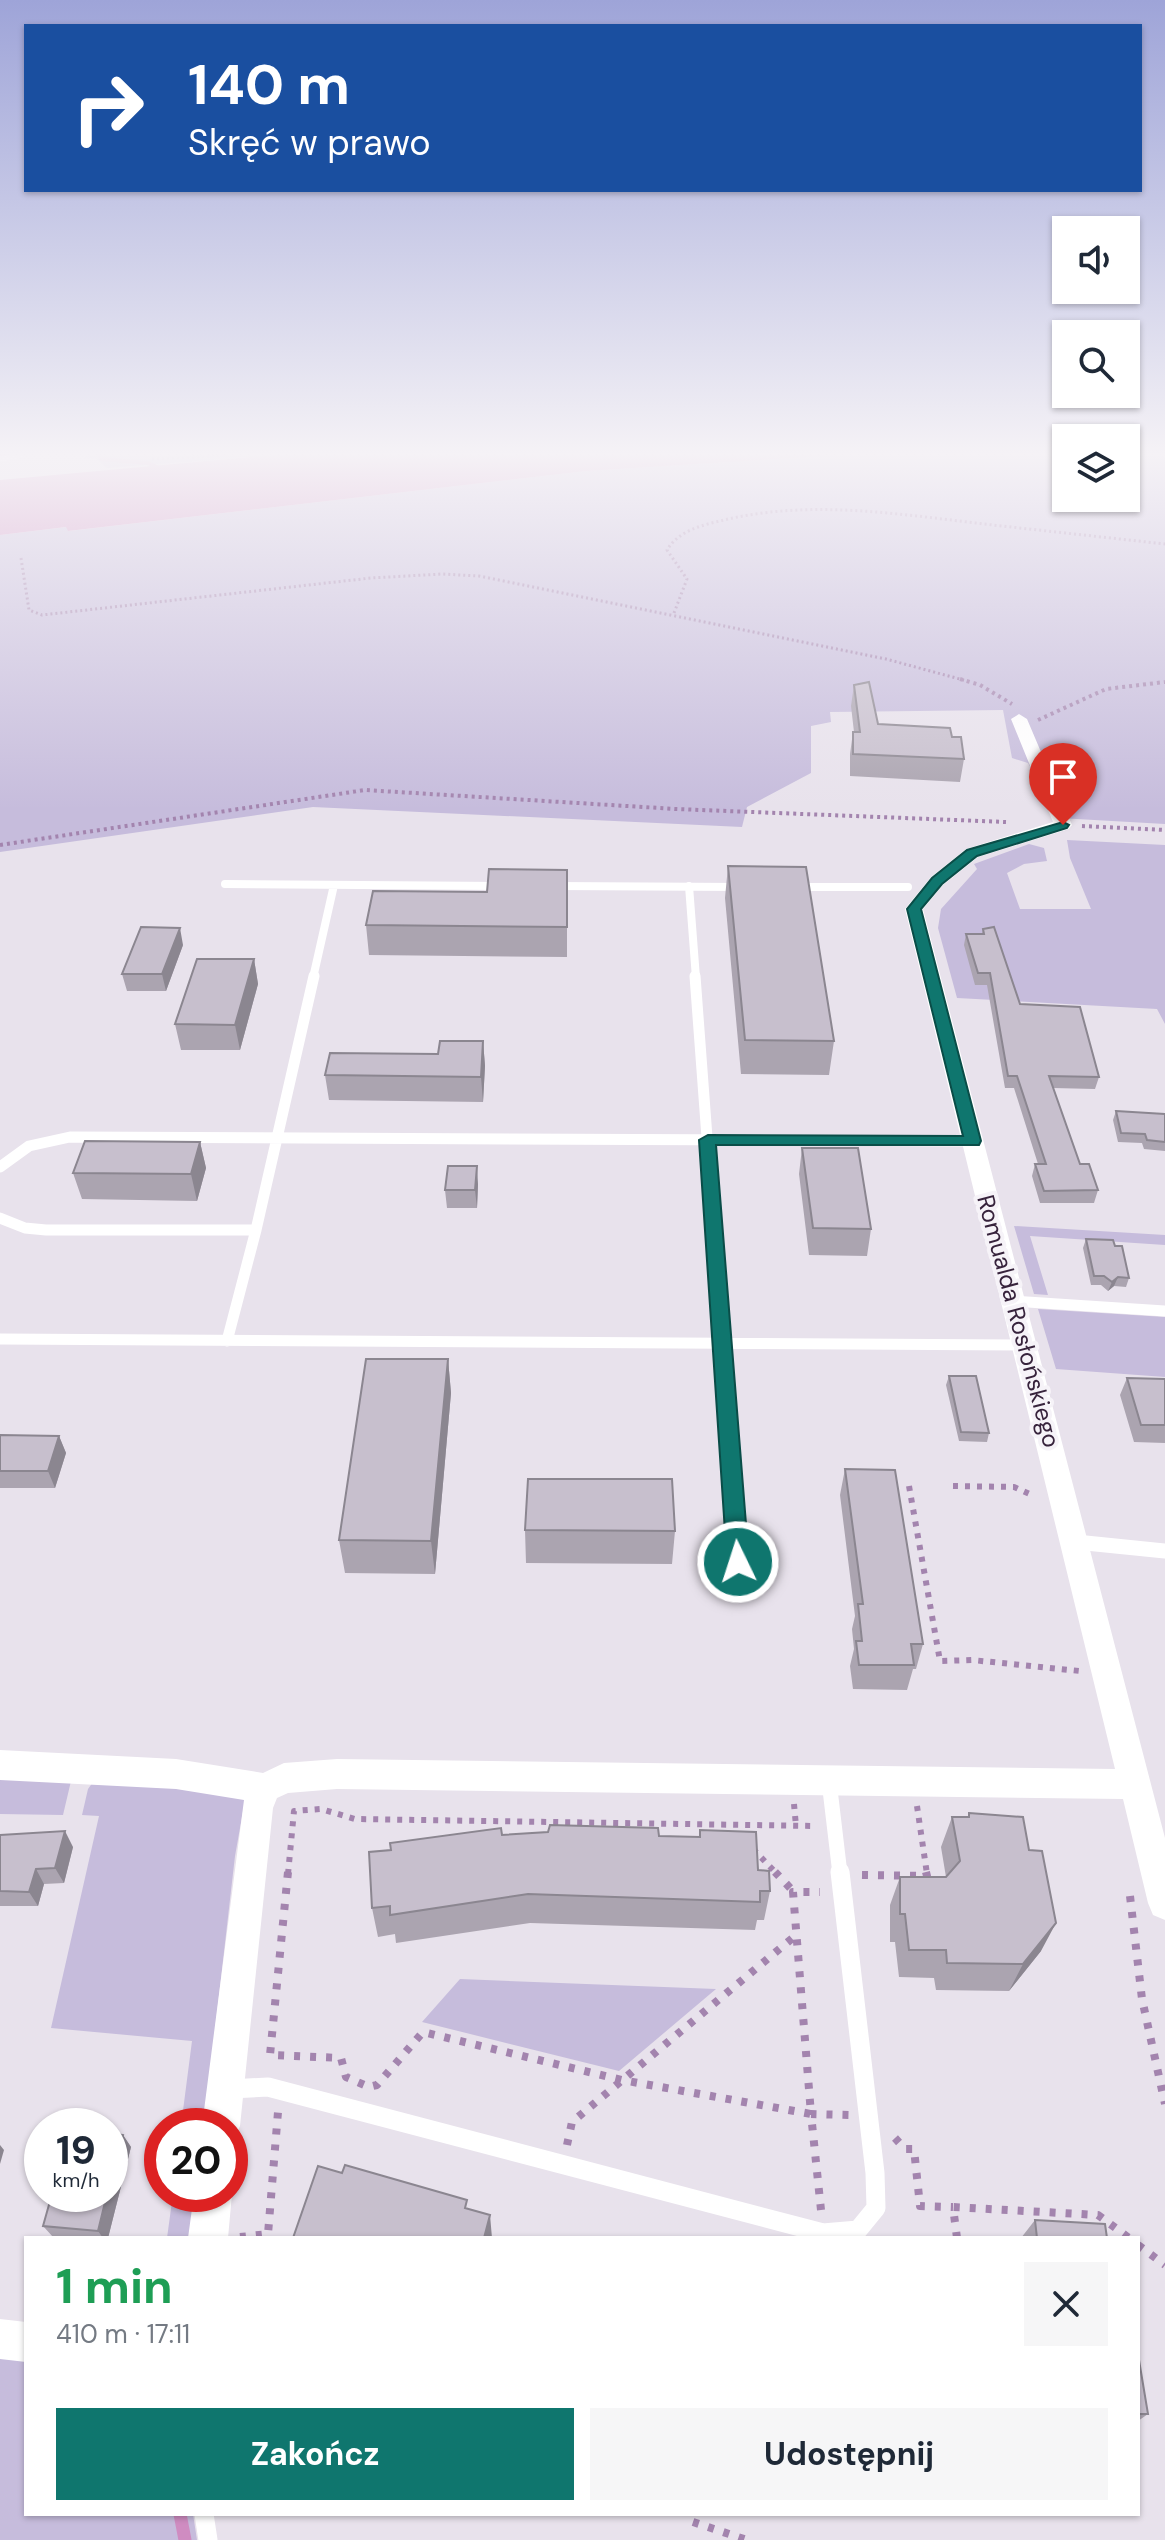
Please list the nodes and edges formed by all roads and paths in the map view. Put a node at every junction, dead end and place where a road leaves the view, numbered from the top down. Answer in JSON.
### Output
{"nodes":[{"id":1,"x":23,"y":574,"type":"edge"},
{"id":2,"x":683,"y":574,"type":"edge"},
{"id":3,"x":674,"y":613,"type":"junction"},
{"id":4,"x":1165,"y":682,"type":"edge"},
{"id":5,"x":1025,"y":722,"type":"junction"},
{"id":6,"x":1011,"y":822,"type":"dead end"},
{"id":7,"x":1063,"y":825,"type":"junction"},
{"id":8,"x":1165,"y":830,"type":"edge"},
{"id":9,"x":0,"y":845,"type":"edge"},
{"id":10,"x":225,"y":884,"type":"dead end"},
{"id":11,"x":334,"y":885,"type":"junction"},
{"id":12,"x":519,"y":886,"type":"edge"},
{"id":13,"x":535,"y":886,"type":"edge"},
{"id":14,"x":689,"y":886,"type":"junction"},
{"id":15,"x":748,"y":887,"type":"edge"},
{"id":16,"x":778,"y":887,"type":"edge"},
{"id":17,"x":908,"y":887,"type":"dead end"},
{"id":18,"x":277,"y":1138,"type":"junction"},
{"id":19,"x":708,"y":1140,"type":"junction"},
{"id":20,"x":973,"y":1141,"type":"junction"},
{"id":21,"x":0,"y":1167,"type":"edge"},
{"id":22,"x":0,"y":1218,"type":"edge"},
{"id":23,"x":256,"y":1230,"type":"junction"},
{"id":24,"x":1013,"y":1301,"type":"junction"},
{"id":25,"x":1165,"y":1311,"type":"edge"},
{"id":26,"x":0,"y":1339,"type":"edge"},
{"id":27,"x":227,"y":1341,"type":"junction"},
{"id":28,"x":722,"y":1344,"type":"junction"},
{"id":29,"x":1024,"y":1345,"type":"junction"},
{"id":30,"x":909,"y":1486,"type":"dead end"},
{"id":31,"x":953,"y":1486,"type":"dead end"},
{"id":32,"x":1040,"y":1503,"type":"dead end"},
{"id":33,"x":1076,"y":1542,"type":"junction"},
{"id":34,"x":1165,"y":1551,"type":"edge"},
{"id":35,"x":738,"y":1562,"type":"dead end"},
{"id":36,"x":1077,"y":1659,"type":"dead end"},
{"id":37,"x":1080,"y":1671,"type":"junction"},
{"id":38,"x":1083,"y":1685,"type":"dead end"},
{"id":39,"x":0,"y":1765,"type":"edge"},
{"id":40,"x":829,"y":1781,"type":"junction"},
{"id":41,"x":1135,"y":1784,"type":"junction"},
{"id":42,"x":265,"y":1788,"type":"junction"},
{"id":43,"x":930,"y":1800,"type":"dead end"},
{"id":44,"x":731,"y":1824,"type":"junction"},
{"id":45,"x":834,"y":1826,"type":"junction"},
{"id":46,"x":741,"y":1836,"type":"edge"},
{"id":47,"x":752,"y":1847,"type":"edge"},
{"id":48,"x":862,"y":1875,"type":"dead end"},
{"id":49,"x":1129,"y":1880,"type":"dead end"},
{"id":50,"x":793,"y":1892,"type":"junction"},
{"id":51,"x":842,"y":1892,"type":"junction"},
{"id":52,"x":1165,"y":1903,"type":"edge"},
{"id":53,"x":796,"y":1936,"type":"junction"},
{"id":54,"x":282,"y":2055,"type":"junction"},
{"id":55,"x":622,"y":2080,"type":"junction"},
{"id":56,"x":225,"y":2089,"type":"junction"},
{"id":57,"x":280,"y":2091,"type":"junction"},
{"id":58,"x":1165,"y":2104,"type":"edge"},
{"id":59,"x":223,"y":2108,"type":"edge"},
{"id":60,"x":581,"y":2114,"type":"dead end"},
{"id":61,"x":811,"y":2114,"type":"junction"},
{"id":62,"x":891,"y":2130,"type":"dead end"},
{"id":63,"x":953,"y":2207,"type":"junction"},
{"id":64,"x":211,"y":2212,"type":"edge"},
{"id":65,"x":823,"y":2233,"type":"junction"},
{"id":66,"x":208,"y":2236,"type":"edge"},
{"id":67,"x":252,"y":2236,"type":"edge"},
{"id":68,"x":957,"y":2236,"type":"edge"},
{"id":69,"x":1126,"y":2236,"type":"edge"},
{"id":70,"x":1140,"y":2246,"type":"edge"},
{"id":71,"x":1165,"y":2265,"type":"edge"},
{"id":72,"x":0,"y":2339,"type":"edge"},
{"id":73,"x":24,"y":2342,"type":"edge"},
{"id":74,"x":204,"y":2516,"type":"edge"},
{"id":75,"x":693,"y":2522,"type":"dead end"},
{"id":76,"x":208,"y":2540,"type":"edge"},
{"id":77,"x":747,"y":2540,"type":"edge"}],
"edges":[{"from":1,"to":3,"type":"path"},
{"from":2,"to":3,"type":"path"},
{"from":3,"to":5,"type":"path"},
{"from":4,"to":5,"type":"path"},
{"from":5,"to":7,"type":"street"},
{"from":6,"to":9,"type":"path"},
{"from":7,"to":8,"type":"path"},
{"from":7,"to":20,"type":"street","name":"Romualda Rosłońskiego"},
{"from":10,"to":11,"type":"lane"},
{"from":11,"to":12,"type":"lane"},
{"from":11,"to":18,"type":"lane"},
{"from":13,"to":14,"type":"lane"},
{"from":14,"to":15,"type":"lane"},
{"from":14,"to":19,"type":"lane"},
{"from":16,"to":17,"type":"lane"},
{"from":18,"to":19,"type":"lane"},
{"from":18,"to":21,"type":"lane"},
{"from":18,"to":23,"type":"lane"},
{"from":19,"to":20,"type":"lane"},
{"from":19,"to":28,"type":"lane"},
{"from":20,"to":24,"type":"street","name":"Romualda Rosłońskiego"},
{"from":22,"to":23,"type":"lane"},
{"from":23,"to":27,"type":"lane"},
{"from":24,"to":25,"type":"lane"},
{"from":24,"to":29,"type":"street","name":"Romualda Rosłońskiego"},
{"from":26,"to":27,"type":"lane"},
{"from":27,"to":28,"type":"lane"},
{"from":28,"to":29,"type":"lane"},
{"from":28,"to":35,"type":"lane"},
{"from":29,"to":33,"type":"street","name":"Romualda Rosłońskiego"},
{"from":30,"to":37,"type":"path"},
{"from":31,"to":32,"type":"path"},
{"from":33,"to":34,"type":"lane"},
{"from":33,"to":41,"type":"street","name":"Romualda Rosłońskiego"},
{"from":36,"to":37,"type":"path"},
{"from":37,"to":38,"type":"path"},
{"from":39,"to":42,"type":"street"},
{"from":40,"to":41,"type":"street"},
{"from":40,"to":42,"type":"street"},
{"from":40,"to":45,"type":"lane"},
{"from":41,"to":52,"type":"street","name":"Romualda Rosłońskiego"},
{"from":42,"to":56,"type":"street"},
{"from":43,"to":48,"type":"path"},
{"from":44,"to":45,"type":"path"},
{"from":44,"to":46,"type":"path"},
{"from":44,"to":54,"type":"path"},
{"from":45,"to":51,"type":"lane"},
{"from":47,"to":50,"type":"path"},
{"from":49,"to":58,"type":"path"},
{"from":50,"to":51,"type":"path"},
{"from":50,"to":53,"type":"path"},
{"from":51,"to":65,"type":"lane"},
{"from":53,"to":55,"type":"path"},
{"from":53,"to":61,"type":"path"},
{"from":54,"to":55,"type":"path"},
{"from":54,"to":57,"type":"path"},
{"from":55,"to":60,"type":"path"},
{"from":55,"to":61,"type":"path"},
{"from":56,"to":57,"type":"lane"},
{"from":56,"to":59,"type":"street"},
{"from":57,"to":65,"type":"lane"},
{"from":57,"to":67,"type":"path"},
{"from":61,"to":65,"type":"path"},
{"from":62,"to":63,"type":"path"},
{"from":63,"to":68,"type":"path"},
{"from":63,"to":69,"type":"path"},
{"from":64,"to":66,"type":"street"},
{"from":70,"to":71,"type":"path"},
{"from":72,"to":73,"type":"street"},
{"from":74,"to":76,"type":"lane"},
{"from":75,"to":77,"type":"path"}]}
